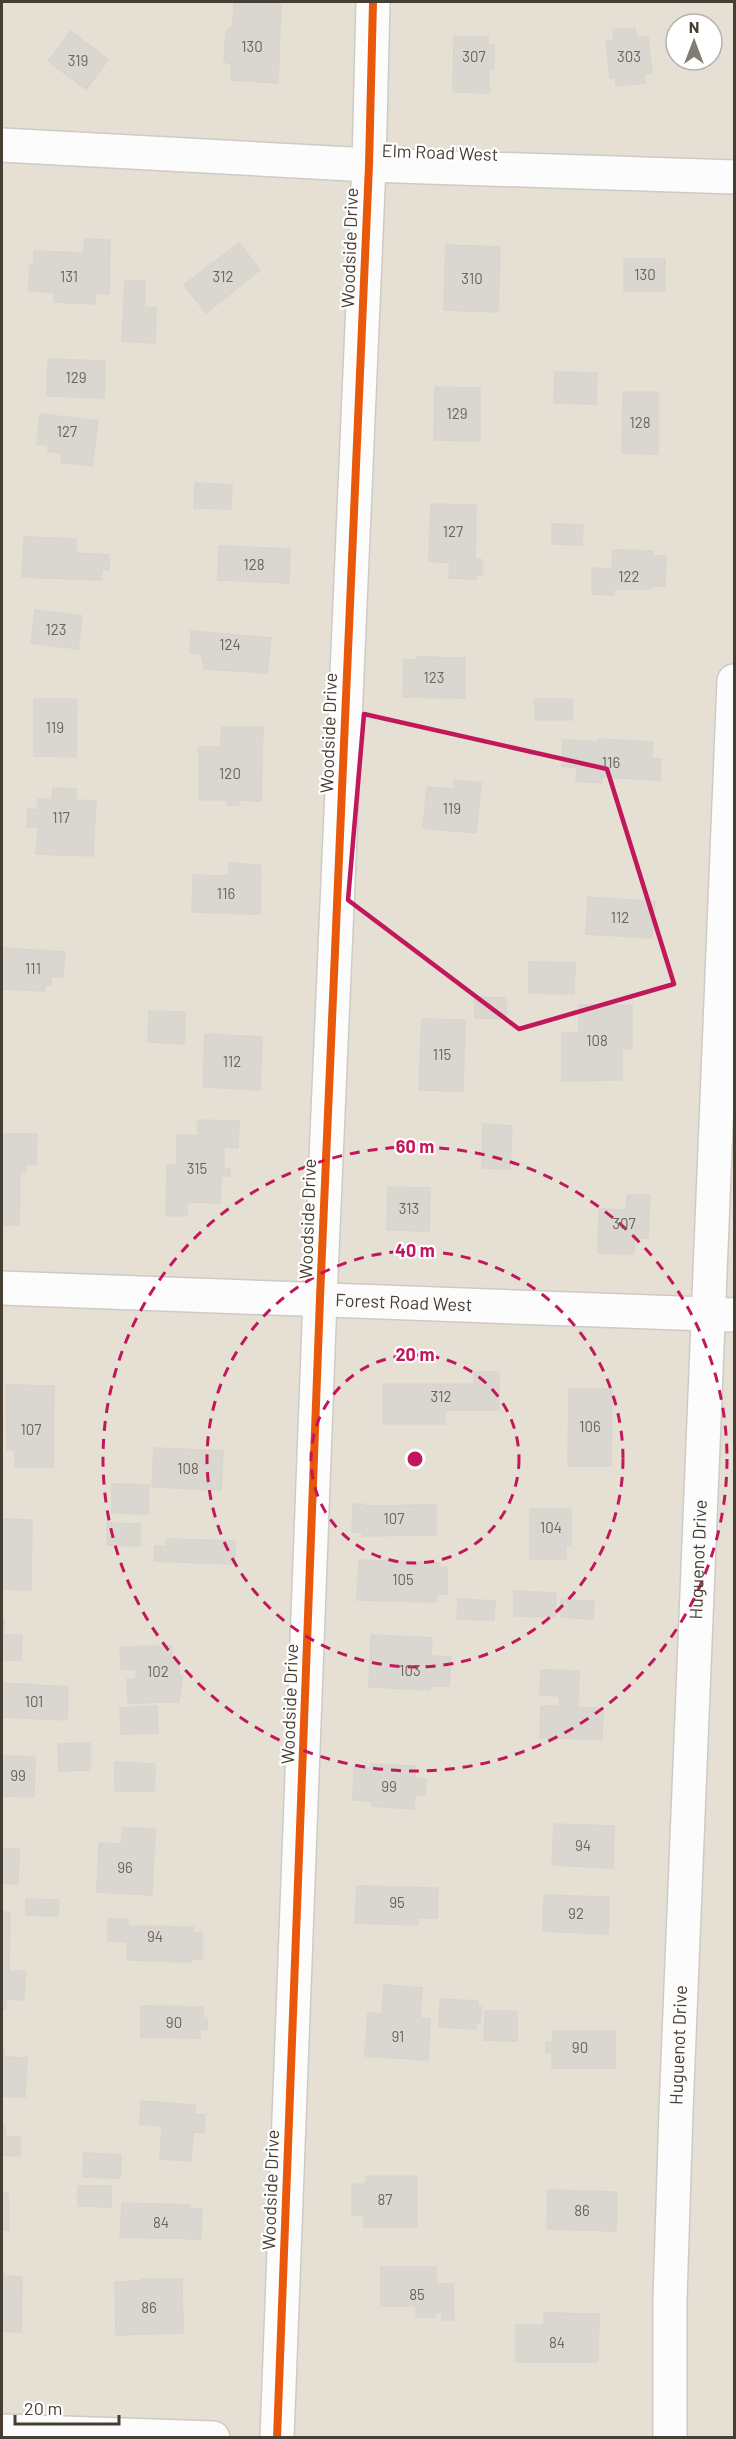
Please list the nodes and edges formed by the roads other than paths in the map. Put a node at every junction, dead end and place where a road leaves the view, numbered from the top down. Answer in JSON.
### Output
{"nodes":[{"id":1,"x":373,"y":2,"type":"edge"},
{"id":2,"x":2,"y":145,"type":"edge"},
{"id":3,"x":369,"y":165,"type":"junction"},
{"id":4,"x":735,"y":177,"type":"edge"},
{"id":5,"x":735,"y":681,"type":"edge"},
{"id":6,"x":2,"y":1288,"type":"edge"},
{"id":7,"x":320,"y":1298,"type":"junction"},
{"id":8,"x":722,"y":1315,"type":"edge"},
{"id":9,"x":2,"y":2431,"type":"edge"},
{"id":10,"x":213,"y":2438,"type":"edge"},
{"id":11,"x":277,"y":2438,"type":"edge"},
{"id":12,"x":670,"y":2438,"type":"edge"}],
"edges":[{"from":1,"to":3,"type":"street","name":"Woodside Drive"},
{"from":2,"to":3,"type":"street","name":"Elm Road West"},
{"from":3,"to":4,"type":"street","name":"Elm Road West"},
{"from":3,"to":7,"type":"street","name":"Woodside Drive"},
{"from":5,"to":8,"type":"street","name":"Huguenot Drive"},
{"from":6,"to":7,"type":"street","name":"Forest Road West"},
{"from":7,"to":8,"type":"street","name":"Forest Road West"},
{"from":7,"to":11,"type":"street","name":"Woodside Drive"},
{"from":8,"to":12,"type":"street","name":"Huguenot Drive"},
{"from":9,"to":10,"type":"street"}]}
